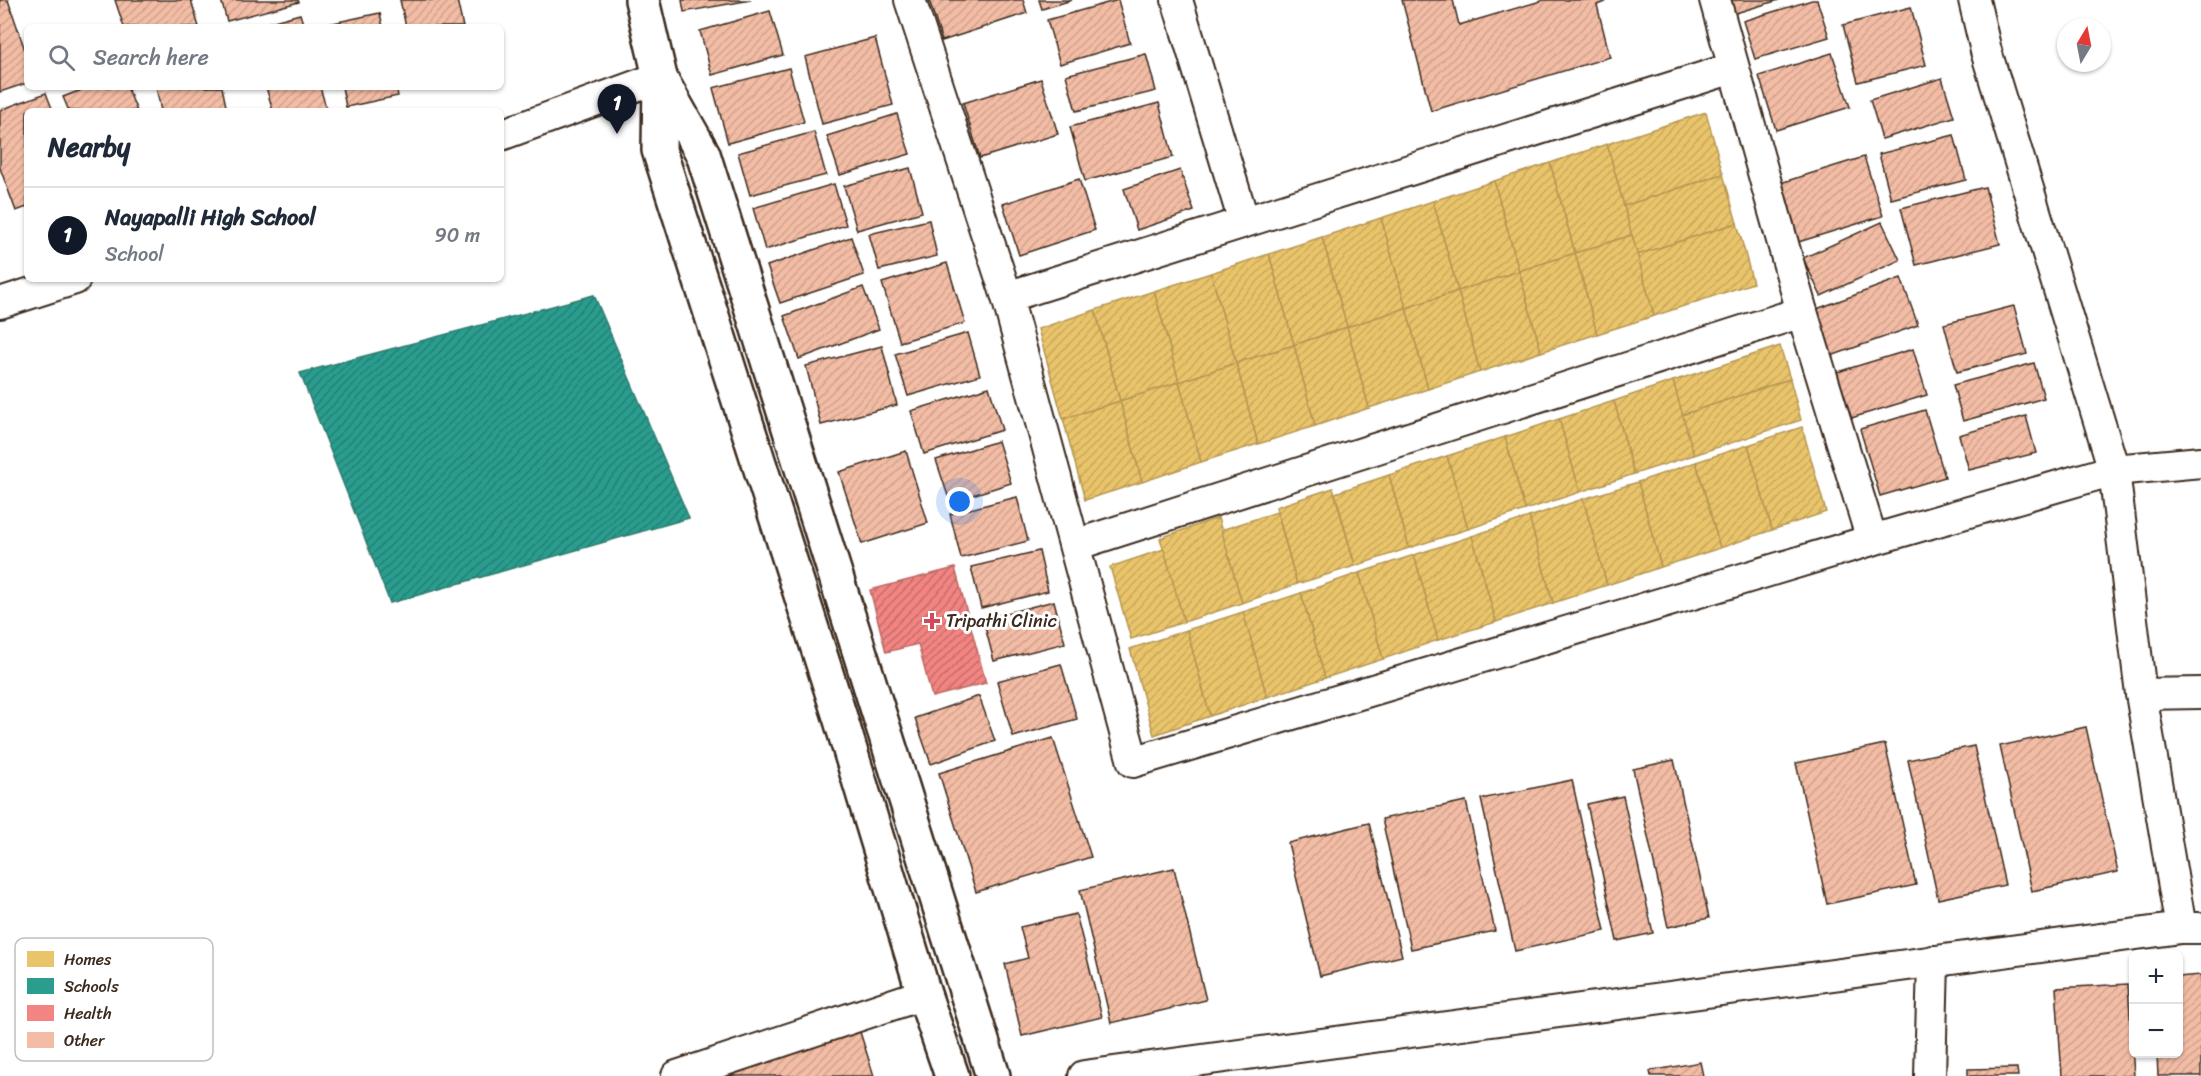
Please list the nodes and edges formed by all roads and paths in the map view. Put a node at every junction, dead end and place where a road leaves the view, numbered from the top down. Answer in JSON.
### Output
{"nodes":[{"id":1,"x":642,"y":0,"type":"edge"},
{"id":2,"x":910,"y":0,"type":"edge"},
{"id":3,"x":1177,"y":0,"type":"edge"},
{"id":4,"x":1715,"y":0,"type":"edge"},
{"id":5,"x":1974,"y":0,"type":"edge"},
{"id":6,"x":1733,"y":68,"type":"junction"},
{"id":7,"x":660,"y":77,"type":"junction"},
{"id":8,"x":504,"y":134,"type":"edge"},
{"id":9,"x":1244,"y":222,"type":"junction"},
{"id":10,"x":66,"y":282,"type":"edge"},
{"id":11,"x":1007,"y":297,"type":"junction"},
{"id":12,"x":0,"y":303,"type":"edge"},
{"id":13,"x":1802,"y":312,"type":"junction"},
{"id":14,"x":2201,"y":462,"type":"edge"},
{"id":15,"x":2114,"y":470,"type":"junction"},
{"id":16,"x":1872,"y":540,"type":"junction"},
{"id":17,"x":1075,"y":545,"type":"junction"},
{"id":18,"x":2201,"y":693,"type":"edge"},
{"id":19,"x":2140,"y":694,"type":"junction"},
{"id":20,"x":2191,"y":928,"type":"edge"},
{"id":21,"x":1933,"y":961,"type":"junction"},
{"id":22,"x":924,"y":994,"type":"junction"},
{"id":23,"x":695,"y":1073,"type":"edge"},
{"id":24,"x":952,"y":1076,"type":"edge"},
{"id":25,"x":993,"y":1076,"type":"edge"},
{"id":26,"x":1084,"y":1076,"type":"edge"},
{"id":27,"x":1930,"y":1076,"type":"edge"}],
"edges":[{"from":1,"to":7,"type":"street"},
{"from":2,"to":11,"type":"street"},
{"from":3,"to":9,"type":"street"},
{"from":4,"to":6,"type":"street"},
{"from":5,"to":15,"type":"street"},
{"from":6,"to":9,"type":"street"},
{"from":6,"to":13,"type":"street"},
{"from":7,"to":8,"type":"street"},
{"from":7,"to":22,"type":"street"},
{"from":7,"to":25,"type":"street"},
{"from":9,"to":11,"type":"street"},
{"from":10,"to":12,"type":"street"},
{"from":11,"to":17,"type":"street"},
{"from":13,"to":16,"type":"street"},
{"from":13,"to":17,"type":"street"},
{"from":14,"to":15,"type":"street"},
{"from":15,"to":16,"type":"street"},
{"from":15,"to":19,"type":"street"},
{"from":16,"to":17,"type":"street"},
{"from":18,"to":19,"type":"street"},
{"from":19,"to":20,"type":"street"},
{"from":20,"to":21,"type":"street"},
{"from":21,"to":26,"type":"street"},
{"from":21,"to":27,"type":"street"},
{"from":22,"to":23,"type":"street"},
{"from":22,"to":24,"type":"street"}]}
